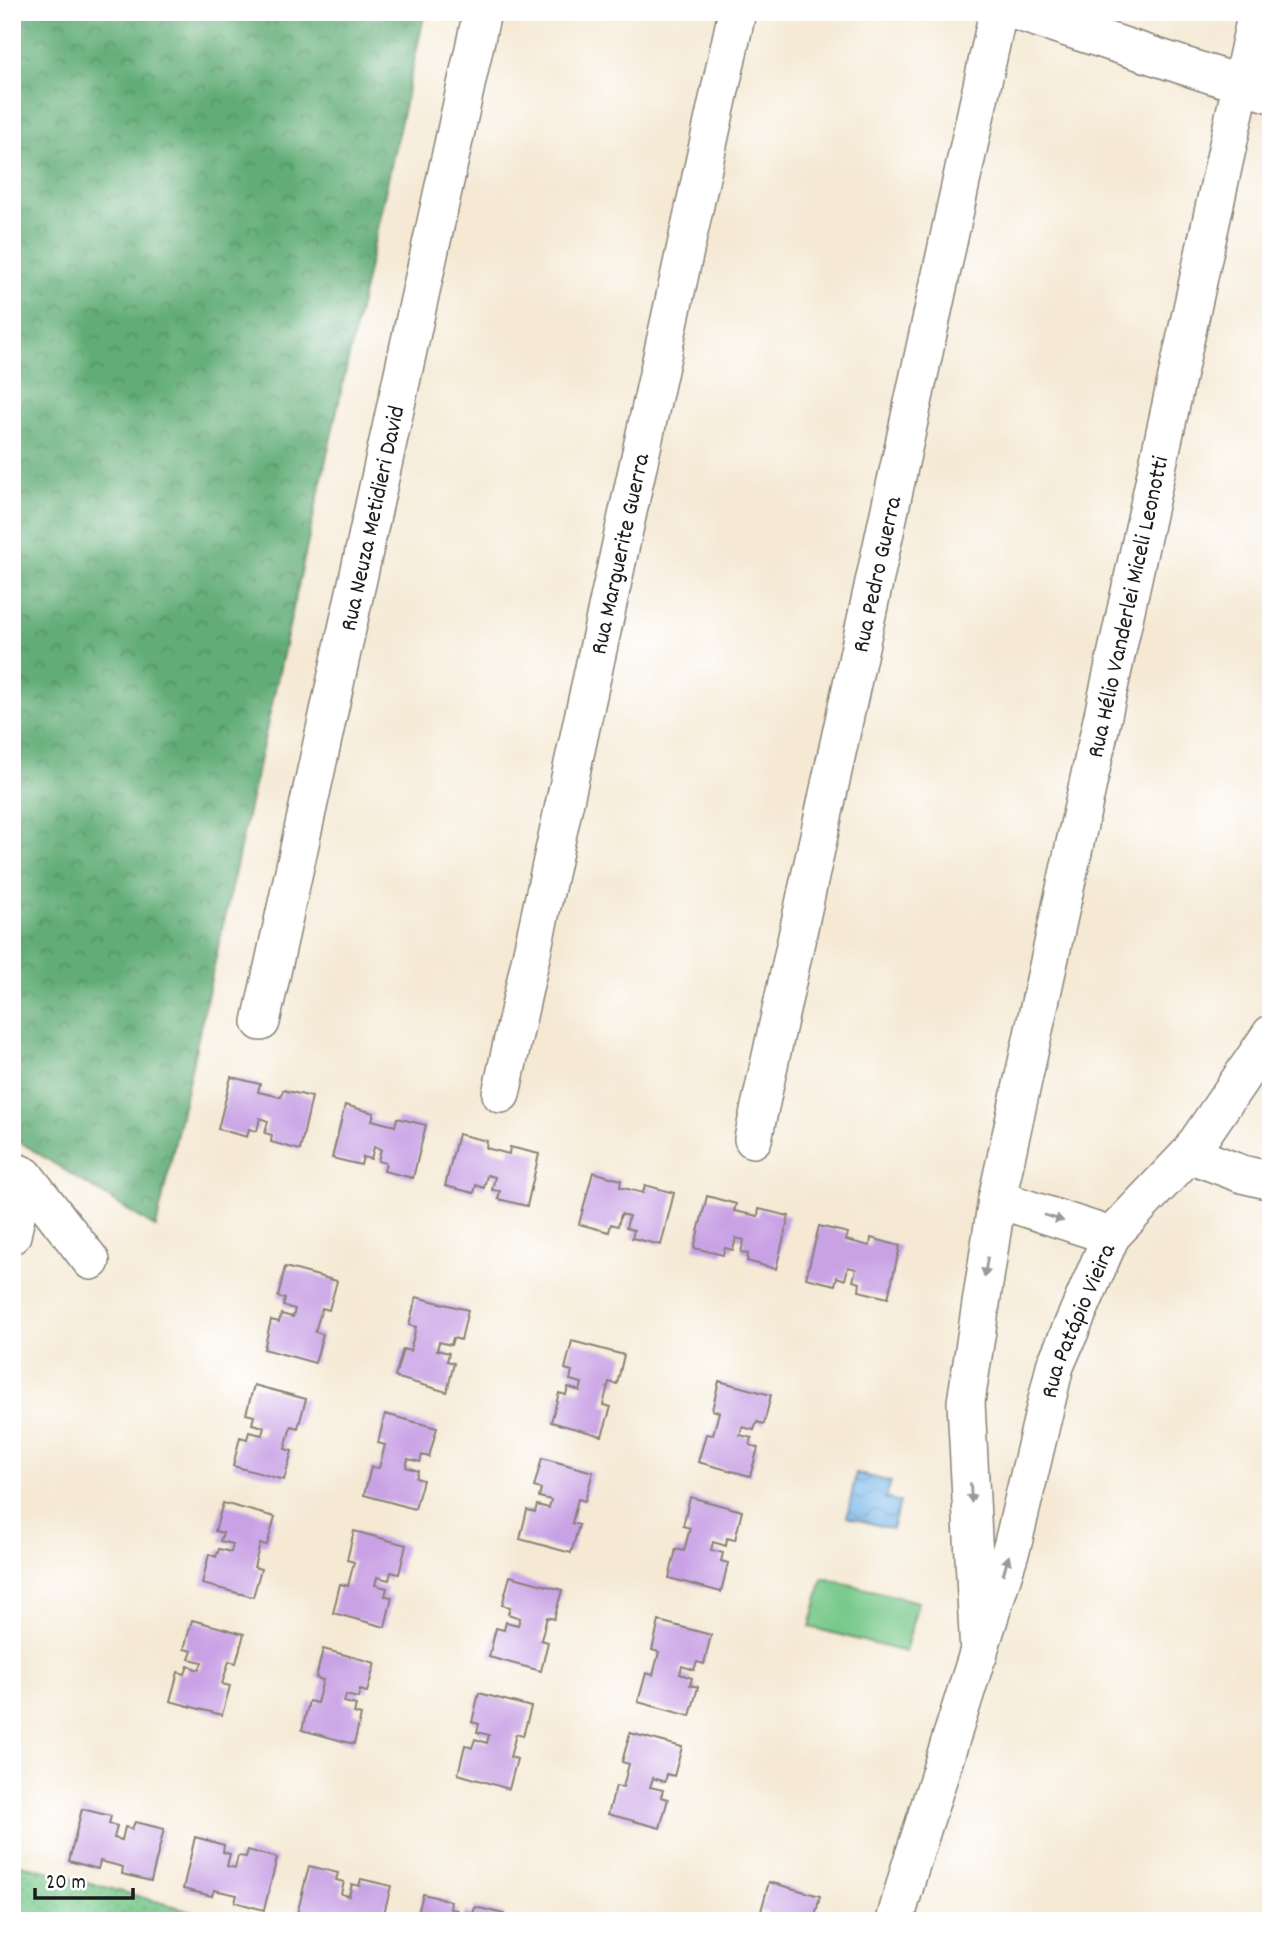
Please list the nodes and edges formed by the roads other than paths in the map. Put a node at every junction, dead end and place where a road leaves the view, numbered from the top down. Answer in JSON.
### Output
{"nodes":[{"id":1,"x":482,"y":12,"type":"edge"},
{"id":2,"x":737,"y":12,"type":"edge"},
{"id":3,"x":998,"y":12,"type":"edge"},
{"id":4,"x":1018,"y":12,"type":"edge"},
{"id":5,"x":1257,"y":12,"type":"edge"},
{"id":6,"x":1256,"y":89,"type":"edge"},
{"id":7,"x":261,"y":1022,"type":"dead end"},
{"id":8,"x":1271,"y":1034,"type":"edge"},
{"id":9,"x":501,"y":1094,"type":"dead end"},
{"id":10,"x":753,"y":1139,"type":"dead end"},
{"id":11,"x":1189,"y":1154,"type":"junction"},
{"id":12,"x":19,"y":1173,"type":"edge"},
{"id":13,"x":1271,"y":1181,"type":"edge"},
{"id":14,"x":997,"y":1199,"type":"junction"},
{"id":15,"x":12,"y":1235,"type":"edge"},
{"id":16,"x":1111,"y":1236,"type":"junction"},
{"id":17,"x":91,"y":1261,"type":"dead end"},
{"id":18,"x":979,"y":1654,"type":"junction"},
{"id":19,"x":895,"y":1921,"type":"edge"}],
"edges":[{"from":1,"to":7,"type":"street","name":"Rua Neuza Metidieri David"},
{"from":2,"to":9,"type":"street","name":"Rua Marguerite Guerra"},
{"from":3,"to":10,"type":"street","name":"Rua Pedro Guerra"},
{"from":4,"to":6,"type":"street"},
{"from":5,"to":6,"type":"street","name":"Rua Hélio Vanderlei Miceli Leonotti"},
{"from":6,"to":14,"type":"street","name":"Rua Hélio Vanderlei Miceli Leonotti"},
{"from":8,"to":11,"type":"street","name":"Rua Patápio Vieira"},
{"from":11,"to":13,"type":"street"},
{"from":11,"to":16,"type":"street","name":"Rua Patápio Vieira"},
{"from":12,"to":15,"type":"street"},
{"from":12,"to":17,"type":"street"},
{"from":14,"to":16,"type":"street","one_way":true},
{"from":14,"to":18,"type":"street","name":"Rua Patápio Vieira","one_way":true},
{"from":18,"to":16,"type":"street","name":"Rua Patápio Vieira","one_way":true},
{"from":18,"to":19,"type":"street","name":"Rua Patápio Vieira"}]}
